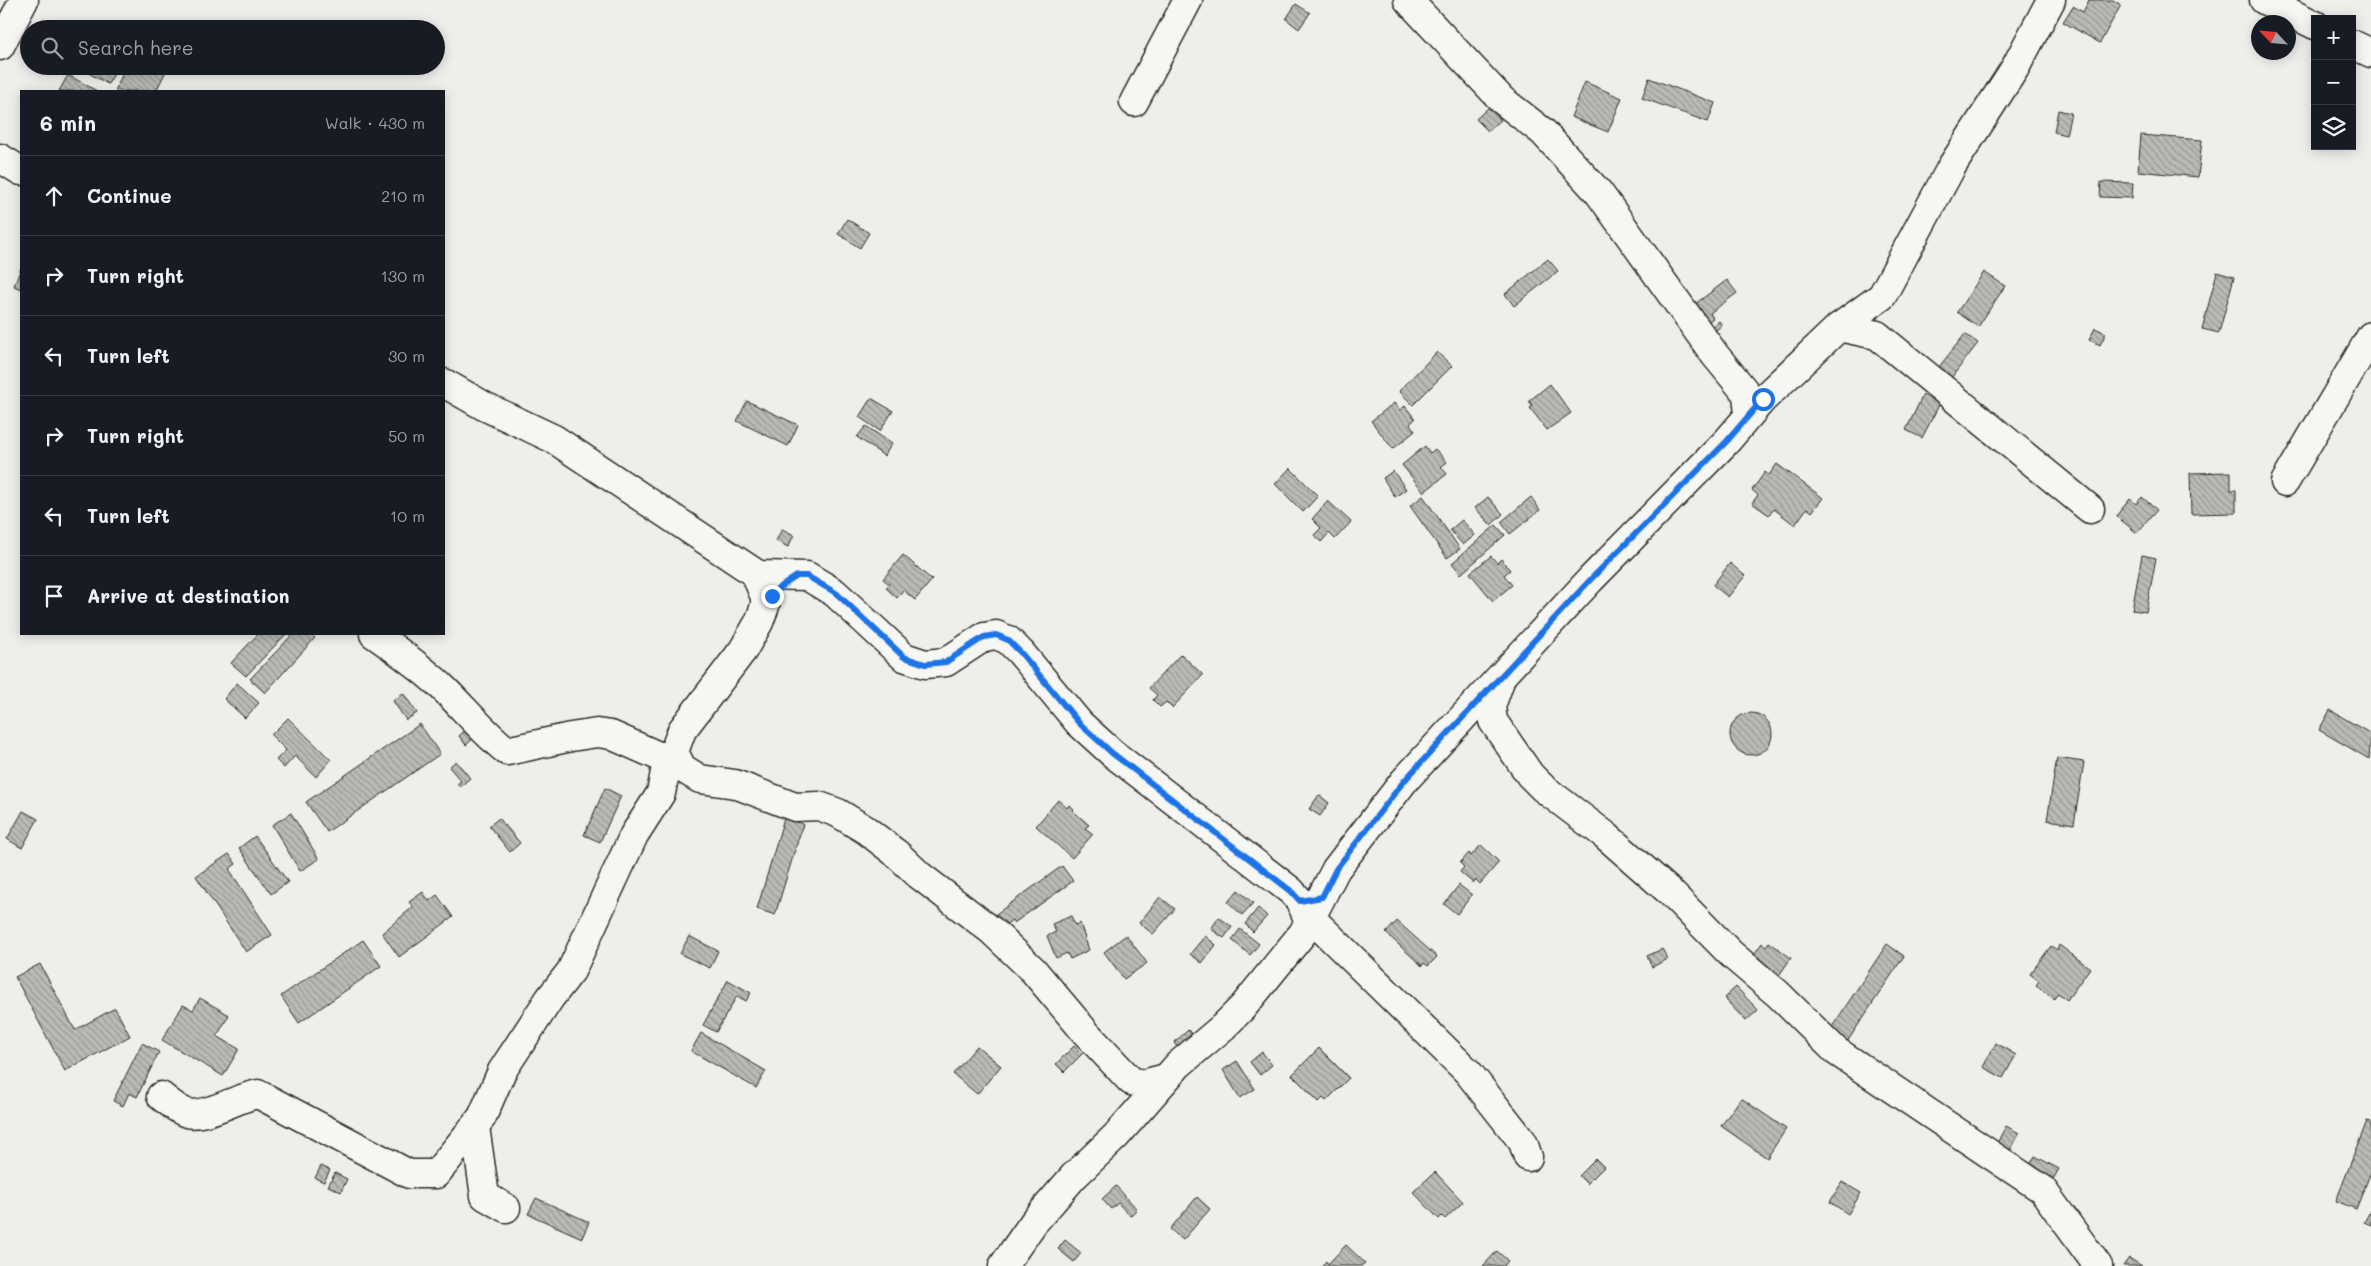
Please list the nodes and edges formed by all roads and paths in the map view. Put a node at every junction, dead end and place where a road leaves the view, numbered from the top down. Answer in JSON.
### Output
{"nodes":[{"id":1,"x":24,"y":0,"type":"edge"},
{"id":2,"x":1188,"y":0,"type":"edge"},
{"id":3,"x":1408,"y":0,"type":"edge"},
{"id":4,"x":2051,"y":0,"type":"edge"},
{"id":5,"x":2264,"y":0,"type":"edge"},
{"id":6,"x":2311,"y":23,"type":"edge"},
{"id":7,"x":0,"y":46,"type":"edge"},
{"id":8,"x":2356,"y":46,"type":"edge"},
{"id":9,"x":2371,"y":53,"type":"edge"},
{"id":10,"x":1134,"y":102,"type":"dead end"},
{"id":11,"x":0,"y":158,"type":"edge"},
{"id":12,"x":20,"y":170,"type":"edge"},
{"id":13,"x":1882,"y":296,"type":"junction"},
{"id":14,"x":1839,"y":327,"type":"junction"},
{"id":15,"x":1877,"y":335,"type":"junction"},
{"id":16,"x":2371,"y":336,"type":"edge"},
{"id":17,"x":445,"y":384,"type":"edge"},
{"id":18,"x":1753,"y":402,"type":"junction"},
{"id":19,"x":2285,"y":482,"type":"dead end"},
{"id":20,"x":2090,"y":509,"type":"dead end"},
{"id":21,"x":755,"y":573,"type":"junction"},
{"id":22,"x":797,"y":576,"type":"junction"},
{"id":23,"x":765,"y":606,"type":"junction"},
{"id":24,"x":375,"y":635,"type":"edge"},
{"id":25,"x":1502,"y":675,"type":"junction"},
{"id":26,"x":1493,"y":721,"type":"junction"},
{"id":27,"x":1458,"y":722,"type":"junction"},
{"id":28,"x":673,"y":759,"type":"junction"},
{"id":29,"x":1310,"y":909,"type":"junction"},
{"id":30,"x":1166,"y":1078,"type":"junction"},
{"id":31,"x":1132,"y":1081,"type":"junction"},
{"id":32,"x":161,"y":1096,"type":"dead end"},
{"id":33,"x":1141,"y":1106,"type":"junction"},
{"id":34,"x":475,"y":1126,"type":"junction"},
{"id":35,"x":1528,"y":1157,"type":"dead end"},
{"id":36,"x":437,"y":1173,"type":"junction"},
{"id":37,"x":1003,"y":1266,"type":"edge"},
{"id":38,"x":2098,"y":1266,"type":"edge"}],
"edges":[{"from":1,"to":7,"type":"street"},
{"from":2,"to":10,"type":"street"},
{"from":3,"to":18,"type":"street"},
{"from":4,"to":13,"type":"street"},
{"from":5,"to":6,"type":"street"},
{"from":8,"to":9,"type":"street"},
{"from":11,"to":12,"type":"street"},
{"from":13,"to":14,"type":"street"},
{"from":13,"to":15,"type":"street"},
{"from":14,"to":15,"type":"street"},
{"from":14,"to":18,"type":"street"},
{"from":15,"to":20,"type":"street"},
{"from":16,"to":19,"type":"street"},
{"from":17,"to":21,"type":"street"},
{"from":18,"to":25,"type":"street"},
{"from":21,"to":22,"type":"street"},
{"from":21,"to":23,"type":"street"},
{"from":22,"to":23,"type":"street"},
{"from":22,"to":29,"type":"street"},
{"from":23,"to":28,"type":"street"},
{"from":24,"to":28,"type":"street"},
{"from":25,"to":26,"type":"street"},
{"from":25,"to":27,"type":"street"},
{"from":26,"to":27,"type":"street"},
{"from":26,"to":38,"type":"street"},
{"from":27,"to":29,"type":"street"},
{"from":28,"to":31,"type":"street"},
{"from":28,"to":34,"type":"street"},
{"from":29,"to":30,"type":"street"},
{"from":29,"to":35,"type":"street"},
{"from":30,"to":31,"type":"street"},
{"from":30,"to":33,"type":"street"},
{"from":31,"to":33,"type":"street"},
{"from":32,"to":36,"type":"street"},
{"from":33,"to":37,"type":"street"},
{"from":34,"to":36,"type":"street"},
{"from":34,"to":36,"type":"street"}]}
